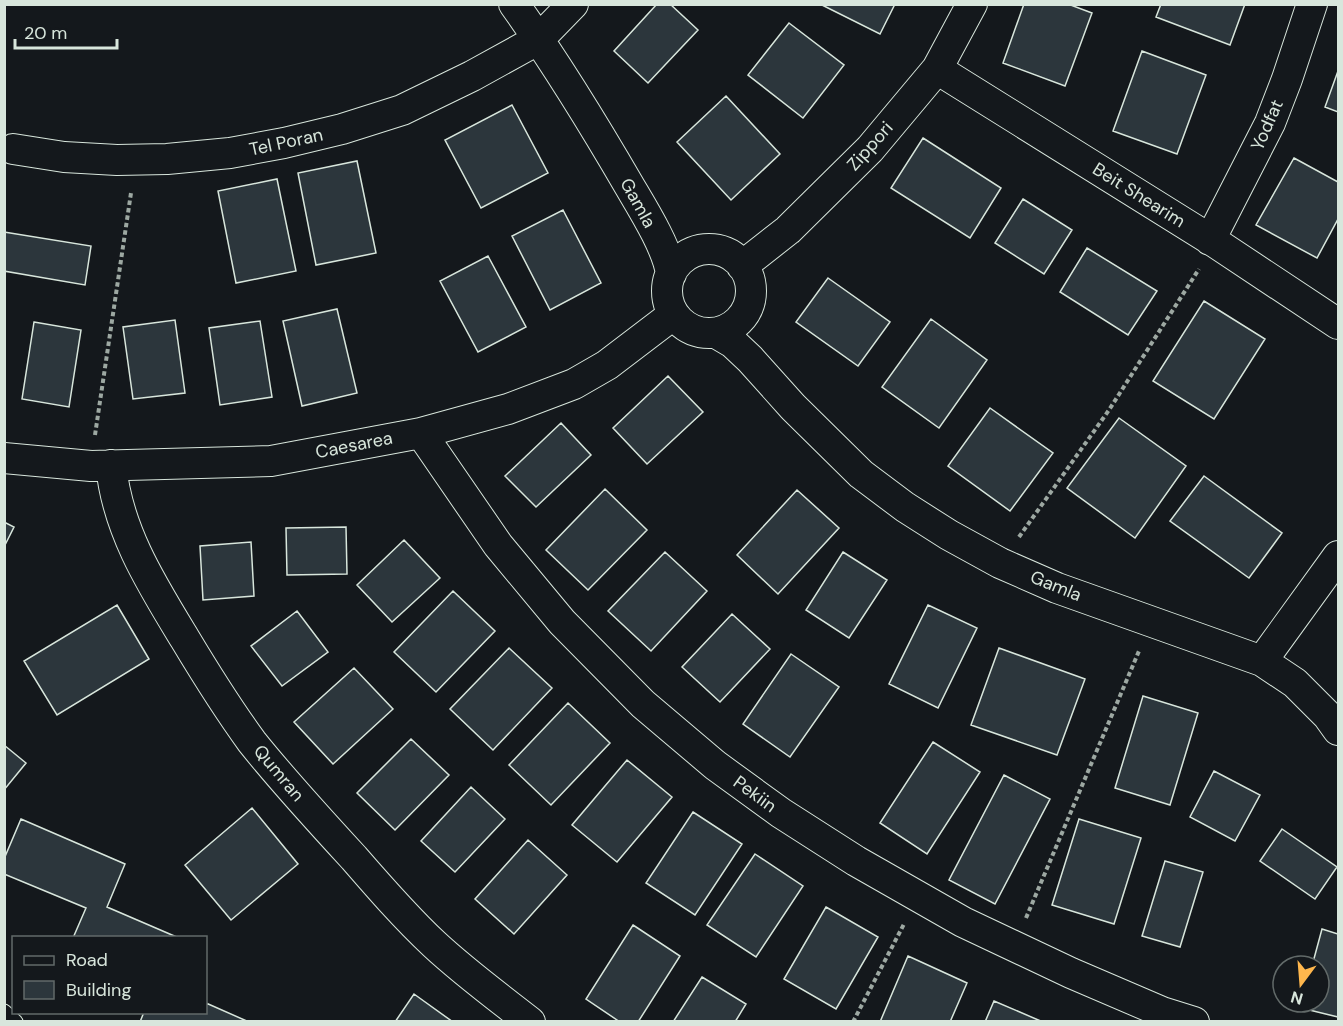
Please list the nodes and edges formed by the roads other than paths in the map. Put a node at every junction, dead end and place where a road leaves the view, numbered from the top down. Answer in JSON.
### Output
{"nodes":[{"id":1,"x":514,"y":4,"type":"edge"},
{"id":2,"x":573,"y":4,"type":"edge"},
{"id":3,"x":972,"y":4,"type":"edge"},
{"id":4,"x":1312,"y":4,"type":"edge"},
{"id":5,"x":539,"y":39,"type":"junction"},
{"id":6,"x":937,"y":69,"type":"junction"},
{"id":7,"x":599,"y":134,"type":"junction"},
{"id":8,"x":13,"y":149,"type":"dead end"},
{"id":9,"x":1213,"y":242,"type":"junction"},
{"id":10,"x":704,"y":250,"type":"junction"},
{"id":11,"x":742,"y":266,"type":"junction"},
{"id":12,"x":671,"y":274,"type":"junction"},
{"id":13,"x":674,"y":314,"type":"junction"},
{"id":14,"x":743,"y":317,"type":"junction"},
{"id":15,"x":1338,"y":324,"type":"edge"},
{"id":16,"x":716,"y":333,"type":"junction"},
{"id":17,"x":793,"y":407,"type":"junction"},
{"id":18,"x":421,"y":433,"type":"junction"},
{"id":19,"x":4,"y":458,"type":"edge"},
{"id":20,"x":101,"y":466,"type":"junction"},
{"id":21,"x":1338,"y":556,"type":"edge"},
{"id":22,"x":1262,"y":662,"type":"junction"},
{"id":23,"x":1338,"y":730,"type":"edge"},
{"id":24,"x":4,"y":1012,"type":"edge"},
{"id":25,"x":15,"y":1022,"type":"edge"},
{"id":26,"x":530,"y":1022,"type":"edge"},
{"id":27,"x":1194,"y":1022,"type":"edge"}],
"edges":[{"from":1,"to":5,"type":"street","name":"Gamla"},
{"from":2,"to":5,"type":"street","name":"Tel Poran"},
{"from":3,"to":6,"type":"street","name":"Zippori"},
{"from":4,"to":9,"type":"street","name":"Yodfat"},
{"from":5,"to":7,"type":"street","name":"Gamla"},
{"from":5,"to":8,"type":"street","name":"Tel Poran"},
{"from":6,"to":9,"type":"street","name":"Beit Shearim"},
{"from":6,"to":11,"type":"street","name":"Zippori"},
{"from":7,"to":10,"type":"street","name":"Gamla"},
{"from":7,"to":12,"type":"street","name":"Gamla"},
{"from":9,"to":15,"type":"street","name":"Beit Shearim"},
{"from":10,"to":11,"type":"street"},
{"from":10,"to":12,"type":"street"},
{"from":11,"to":14,"type":"street"},
{"from":12,"to":13,"type":"street"},
{"from":13,"to":16,"type":"street"},
{"from":13,"to":18,"type":"street","name":"Caesarea"},
{"from":14,"to":16,"type":"street"},
{"from":14,"to":17,"type":"street","name":"Gamla"},
{"from":16,"to":17,"type":"street","name":"Gamla"},
{"from":17,"to":22,"type":"street","name":"Gamla"},
{"from":18,"to":20,"type":"street","name":"Caesarea"},
{"from":18,"to":27,"type":"street","name":"Pekiin"},
{"from":19,"to":20,"type":"street","name":"Caesarea"},
{"from":20,"to":26,"type":"street","name":"Qumran"},
{"from":21,"to":22,"type":"street"},
{"from":22,"to":23,"type":"street","name":"Gamla"},
{"from":24,"to":25,"type":"lane"}]}
